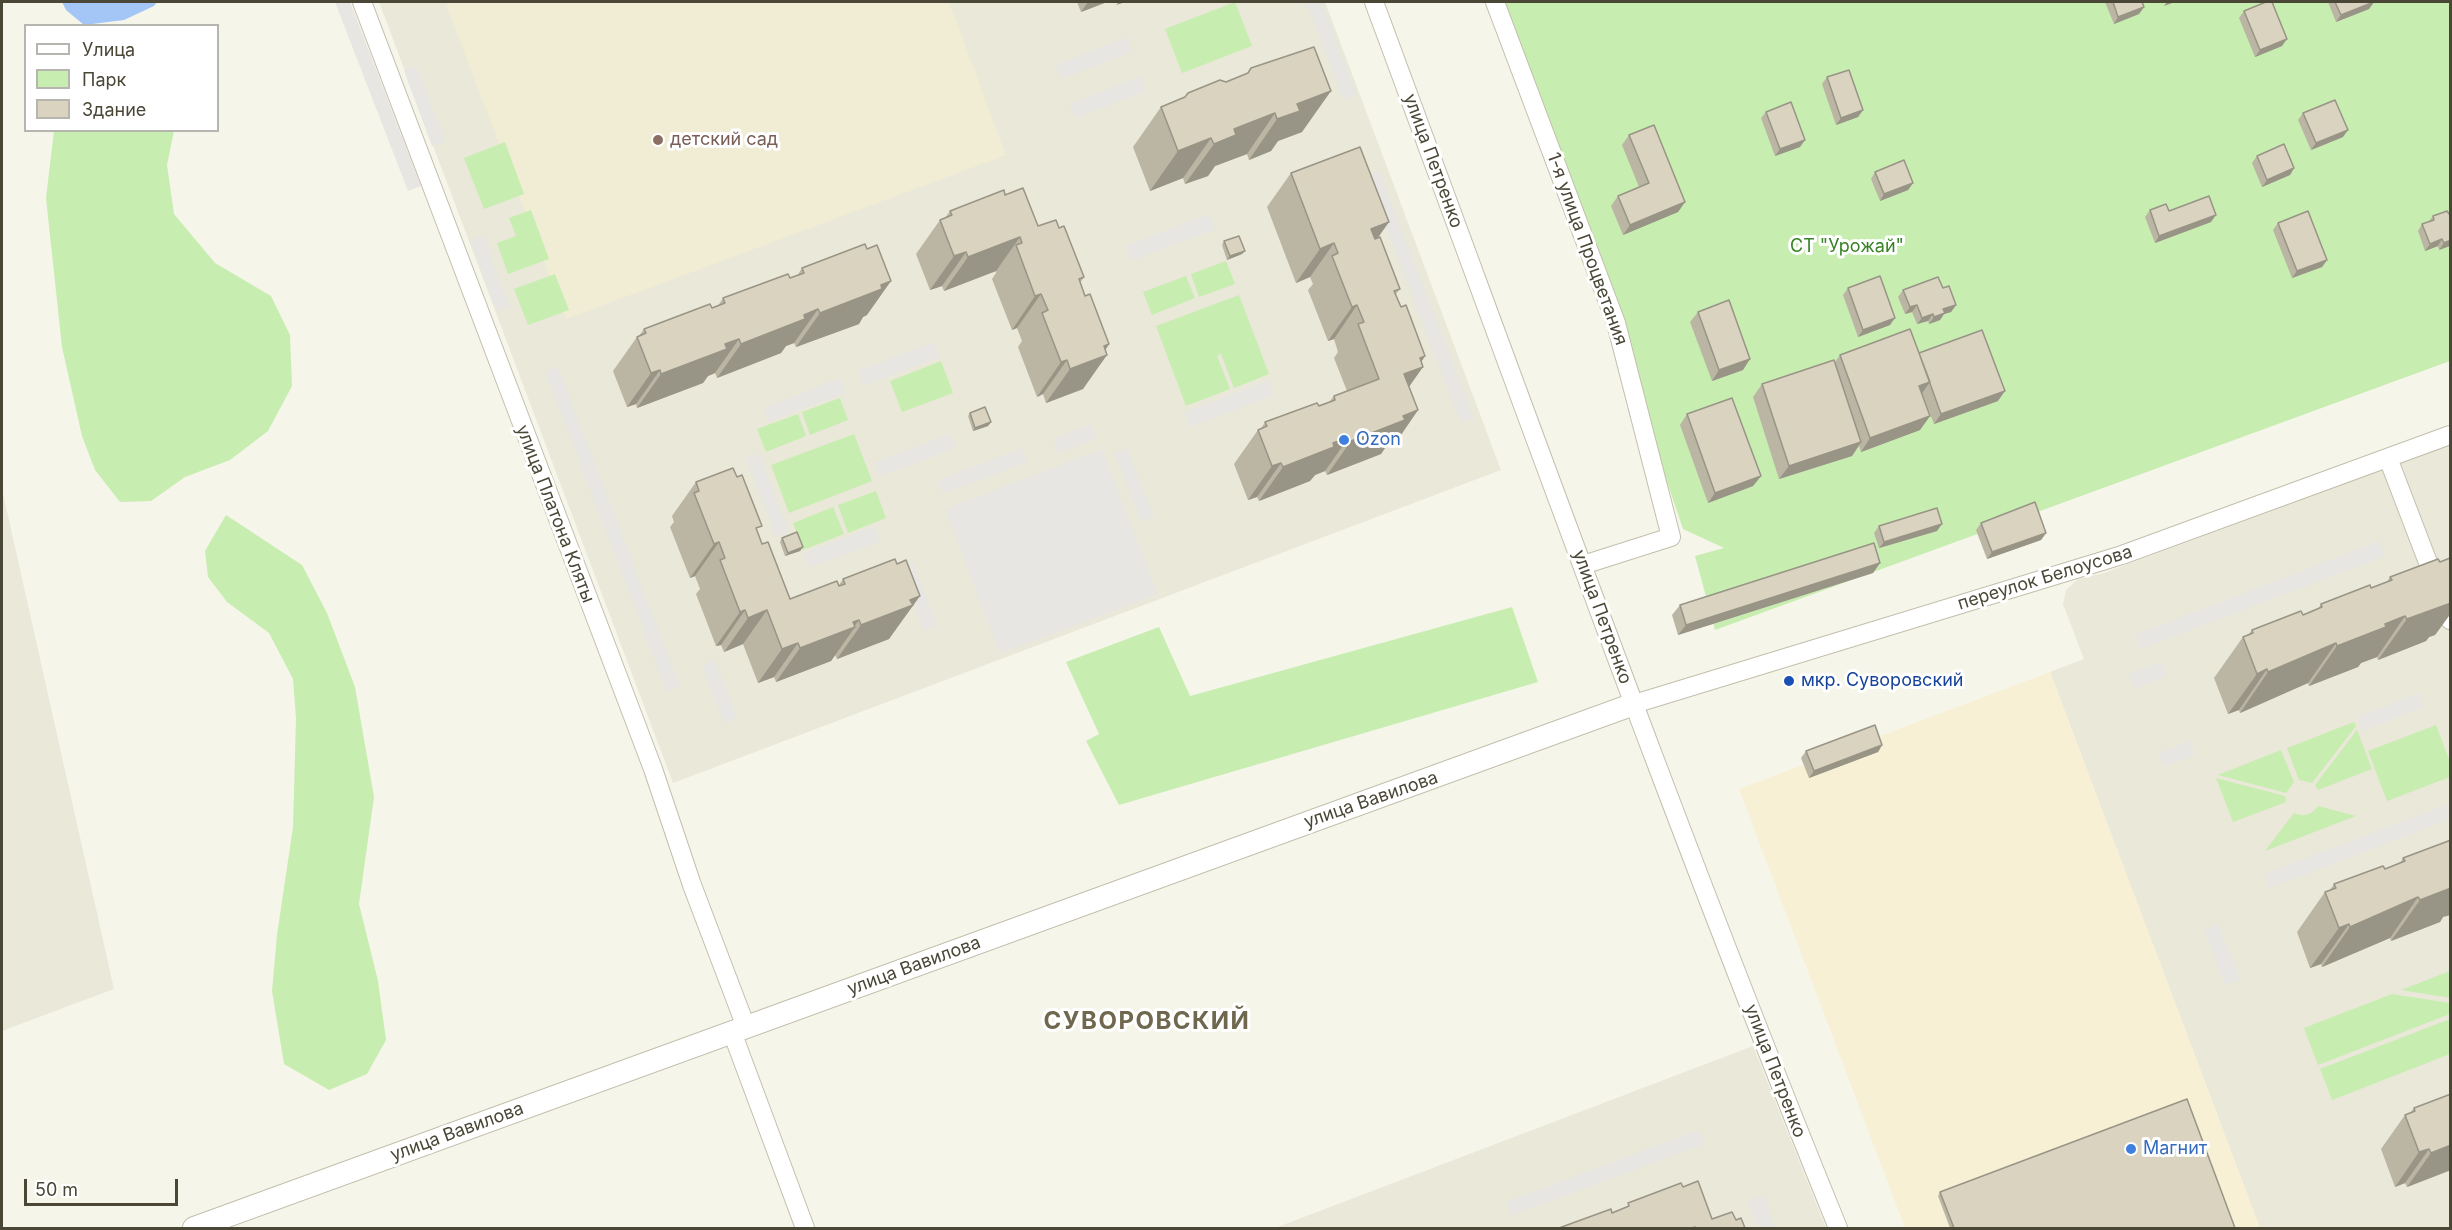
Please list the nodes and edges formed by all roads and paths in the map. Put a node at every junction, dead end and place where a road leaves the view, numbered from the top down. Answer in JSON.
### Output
{"nodes":[{"id":1,"x":362,"y":2,"type":"edge"},
{"id":2,"x":1374,"y":2,"type":"edge"},
{"id":3,"x":1495,"y":2,"type":"edge"},
{"id":4,"x":2451,"y":435,"type":"edge"},
{"id":5,"x":2388,"y":458,"type":"junction"},
{"id":6,"x":1583,"y":565,"type":"junction"},
{"id":7,"x":2451,"y":620,"type":"edge"},
{"id":8,"x":1634,"y":704,"type":"junction"},
{"id":9,"x":739,"y":1030,"type":"junction"},
{"id":10,"x":194,"y":1228,"type":"edge"},
{"id":11,"x":805,"y":1228,"type":"edge"},
{"id":12,"x":1838,"y":1228,"type":"edge"}],
"edges":[{"from":1,"to":9,"type":"street","name":"улица Платона Кляты"},
{"from":2,"to":6,"type":"street","name":"улица Петренко"},
{"from":3,"to":6,"type":"street","name":"1-я улица Процветания"},
{"from":4,"to":5,"type":"street","name":"переулок Белоусова"},
{"from":5,"to":7,"type":"street"},
{"from":5,"to":8,"type":"street","name":"переулок Белоусова"},
{"from":6,"to":8,"type":"street","name":"улица Петренко"},
{"from":8,"to":9,"type":"street","name":"улица Вавилова"},
{"from":8,"to":12,"type":"street","name":"улица Петренко"},
{"from":9,"to":10,"type":"street","name":"улица Вавилова"},
{"from":9,"to":11,"type":"street","name":"улица Платона Кляты"}]}
